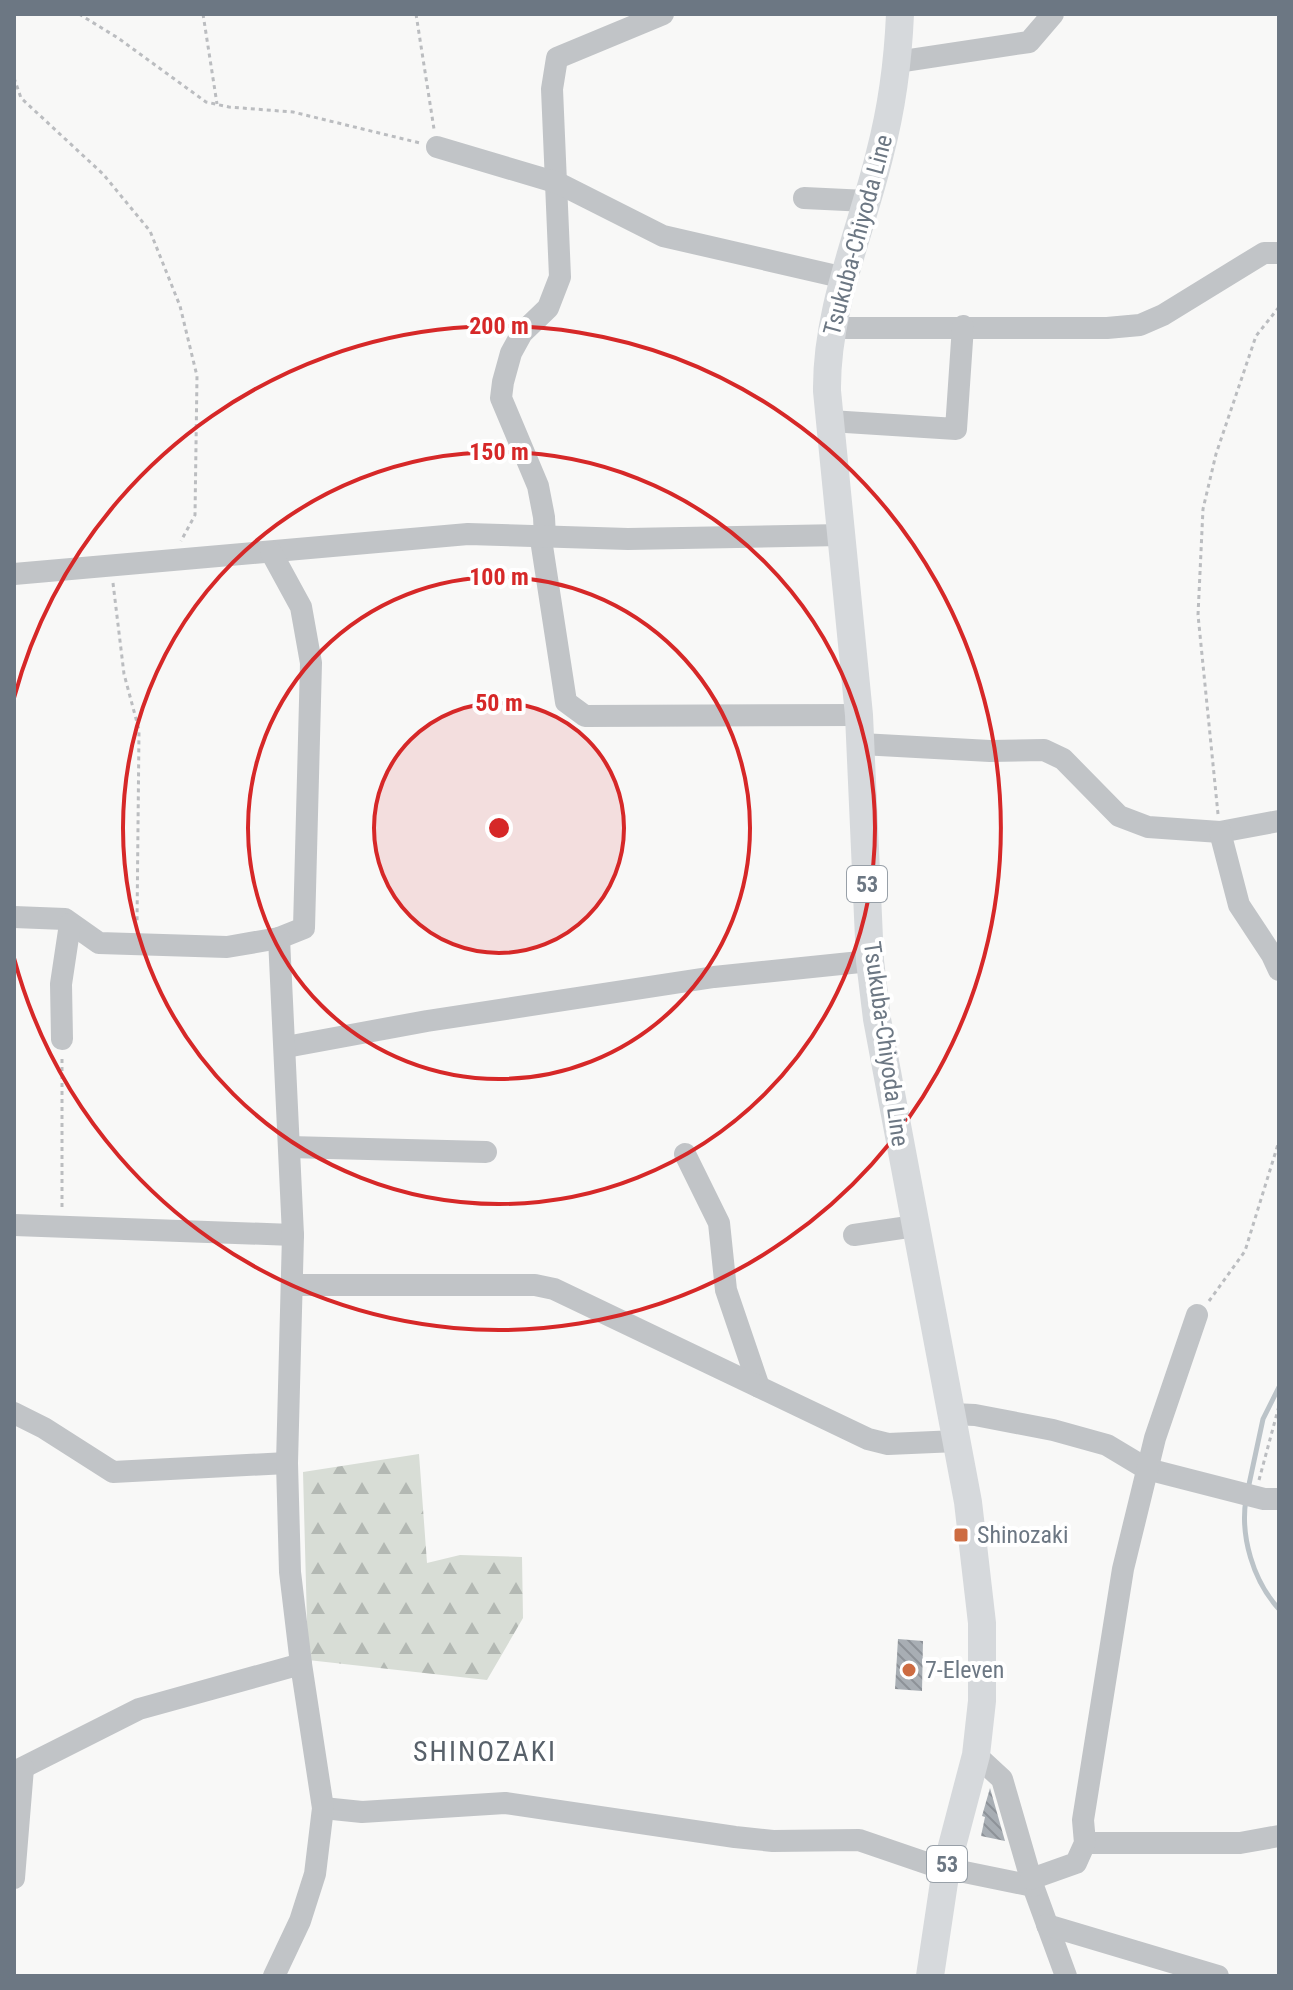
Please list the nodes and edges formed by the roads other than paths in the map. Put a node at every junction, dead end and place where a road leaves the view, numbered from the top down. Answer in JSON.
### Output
{"nodes":[{"id":1,"x":663,"y":14,"type":"edge"},
{"id":2,"x":900,"y":14,"type":"edge"},
{"id":3,"x":1053,"y":14,"type":"edge"},
{"id":4,"x":897,"y":62,"type":"junction"},
{"id":5,"x":437,"y":147,"type":"road end"},
{"id":6,"x":558,"y":183,"type":"junction"},
{"id":7,"x":804,"y":198,"type":"dead end"},
{"id":8,"x":867,"y":201,"type":"junction"},
{"id":9,"x":1279,"y":253,"type":"edge"},
{"id":10,"x":845,"y":278,"type":"junction"},
{"id":11,"x":963,"y":326,"type":"junction"},
{"id":12,"x":831,"y":328,"type":"junction"},
{"id":13,"x":830,"y":421,"type":"junction"},
{"id":14,"x":842,"y":535,"type":"junction"},
{"id":15,"x":545,"y":538,"type":"junction"},
{"id":16,"x":271,"y":552,"type":"junction"},
{"id":17,"x":15,"y":572,"type":"edge"},
{"id":18,"x":859,"y":715,"type":"junction"},
{"id":19,"x":861,"y":744,"type":"junction"},
{"id":20,"x":1279,"y":821,"type":"edge"},
{"id":21,"x":1220,"y":832,"type":"junction"},
{"id":22,"x":14,"y":917,"type":"edge"},
{"id":23,"x":70,"y":924,"type":"junction"},
{"id":24,"x":279,"y":938,"type":"junction"},
{"id":25,"x":870,"y":961,"type":"junction"},
{"id":26,"x":1279,"y":970,"type":"edge"},
{"id":27,"x":62,"y":1039,"type":"road end"},
{"id":28,"x":286,"y":1047,"type":"junction"},
{"id":29,"x":289,"y":1147,"type":"junction"},
{"id":30,"x":486,"y":1152,"type":"dead end"},
{"id":31,"x":685,"y":1154,"type":"dead end"},
{"id":32,"x":14,"y":1225,"type":"edge"},
{"id":33,"x":915,"y":1226,"type":"junction"},
{"id":34,"x":293,"y":1235,"type":"junction"},
{"id":35,"x":854,"y":1235,"type":"dead end"},
{"id":36,"x":292,"y":1285,"type":"junction"},
{"id":37,"x":1197,"y":1315,"type":"road end"},
{"id":38,"x":759,"y":1387,"type":"junction"},
{"id":39,"x":14,"y":1413,"type":"edge"},
{"id":40,"x":955,"y":1428,"type":"junction"},
{"id":41,"x":287,"y":1463,"type":"junction"},
{"id":42,"x":1147,"y":1469,"type":"junction"},
{"id":43,"x":1279,"y":1499,"type":"edge"},
{"id":44,"x":301,"y":1664,"type":"junction"},
{"id":45,"x":976,"y":1755,"type":"junction"},
{"id":46,"x":18,"y":1770,"type":"edge"},
{"id":47,"x":323,"y":1808,"type":"junction"},
{"id":48,"x":1279,"y":1836,"type":"edge"},
{"id":49,"x":1085,"y":1843,"type":"junction"},
{"id":50,"x":946,"y":1869,"type":"junction"},
{"id":51,"x":14,"y":1878,"type":"edge"},
{"id":52,"x":1032,"y":1883,"type":"junction"},
{"id":53,"x":1047,"y":1925,"type":"junction"},
{"id":54,"x":1164,"y":1968,"type":"edge"},
{"id":55,"x":274,"y":1976,"type":"edge"},
{"id":56,"x":930,"y":1976,"type":"edge"},
{"id":57,"x":1066,"y":1976,"type":"edge"},
{"id":58,"x":1218,"y":1976,"type":"edge"}],
"edges":[{"from":1,"to":6,"type":"street"},
{"from":2,"to":4,"type":"main road","name":"Tsukuba-Chiyoda Line","number":"53"},
{"from":3,"to":4,"type":"street"},
{"from":4,"to":8,"type":"main road","name":"Tsukuba-Chiyoda Line","number":"53"},
{"from":5,"to":6,"type":"street"},
{"from":6,"to":10,"type":"street"},
{"from":6,"to":15,"type":"street"},
{"from":7,"to":8,"type":"street"},
{"from":8,"to":10,"type":"main road","name":"Tsukuba-Chiyoda Line","number":"53"},
{"from":9,"to":11,"type":"street"},
{"from":10,"to":12,"type":"main road","name":"Tsukuba-Chiyoda Line","number":"53"},
{"from":11,"to":12,"type":"street"},
{"from":11,"to":13,"type":"street"},
{"from":12,"to":13,"type":"main road","name":"Tsukuba-Chiyoda Line","number":"53"},
{"from":13,"to":14,"type":"main road","name":"Tsukuba-Chiyoda Line","number":"53"},
{"from":14,"to":15,"type":"street"},
{"from":14,"to":18,"type":"main road","name":"Tsukuba-Chiyoda Line","number":"53"},
{"from":15,"to":16,"type":"street"},
{"from":15,"to":18,"type":"street"},
{"from":16,"to":17,"type":"street"},
{"from":16,"to":24,"type":"street"},
{"from":18,"to":19,"type":"main road","name":"Tsukuba-Chiyoda Line","number":"53"},
{"from":19,"to":21,"type":"street"},
{"from":19,"to":25,"type":"main road","name":"Tsukuba-Chiyoda Line","number":"53"},
{"from":20,"to":21,"type":"street"},
{"from":21,"to":26,"type":"street"},
{"from":22,"to":23,"type":"street"},
{"from":23,"to":24,"type":"street"},
{"from":23,"to":27,"type":"street"},
{"from":24,"to":28,"type":"street"},
{"from":25,"to":28,"type":"street"},
{"from":25,"to":33,"type":"main road","name":"Tsukuba-Chiyoda Line","number":"53"},
{"from":28,"to":29,"type":"street"},
{"from":29,"to":30,"type":"street"},
{"from":29,"to":34,"type":"street"},
{"from":31,"to":38,"type":"street"},
{"from":32,"to":34,"type":"street"},
{"from":33,"to":35,"type":"street"},
{"from":33,"to":40,"type":"main road","name":"Tsukuba-Chiyoda Line","number":"53"},
{"from":34,"to":36,"type":"street"},
{"from":36,"to":38,"type":"street"},
{"from":36,"to":41,"type":"street"},
{"from":37,"to":42,"type":"street"},
{"from":38,"to":40,"type":"street"},
{"from":39,"to":41,"type":"street"},
{"from":40,"to":42,"type":"street"},
{"from":40,"to":45,"type":"main road","name":"Tsukuba-Chiyoda Line","number":"53"},
{"from":41,"to":44,"type":"street"},
{"from":42,"to":43,"type":"street"},
{"from":42,"to":49,"type":"street"},
{"from":44,"to":46,"type":"street"},
{"from":44,"to":47,"type":"street"},
{"from":45,"to":50,"type":"main road","name":"Tsukuba-Chiyoda Line","number":"53"},
{"from":45,"to":52,"type":"street"},
{"from":46,"to":51,"type":"street"},
{"from":47,"to":50,"type":"street"},
{"from":47,"to":55,"type":"street"},
{"from":48,"to":49,"type":"street"},
{"from":49,"to":52,"type":"street"},
{"from":50,"to":52,"type":"street"},
{"from":50,"to":56,"type":"main road","name":"Tsukuba-Chiyoda Line","number":"53"},
{"from":52,"to":53,"type":"street"},
{"from":53,"to":54,"type":"street"},
{"from":53,"to":57,"type":"street"},
{"from":54,"to":58,"type":"street"}]}
